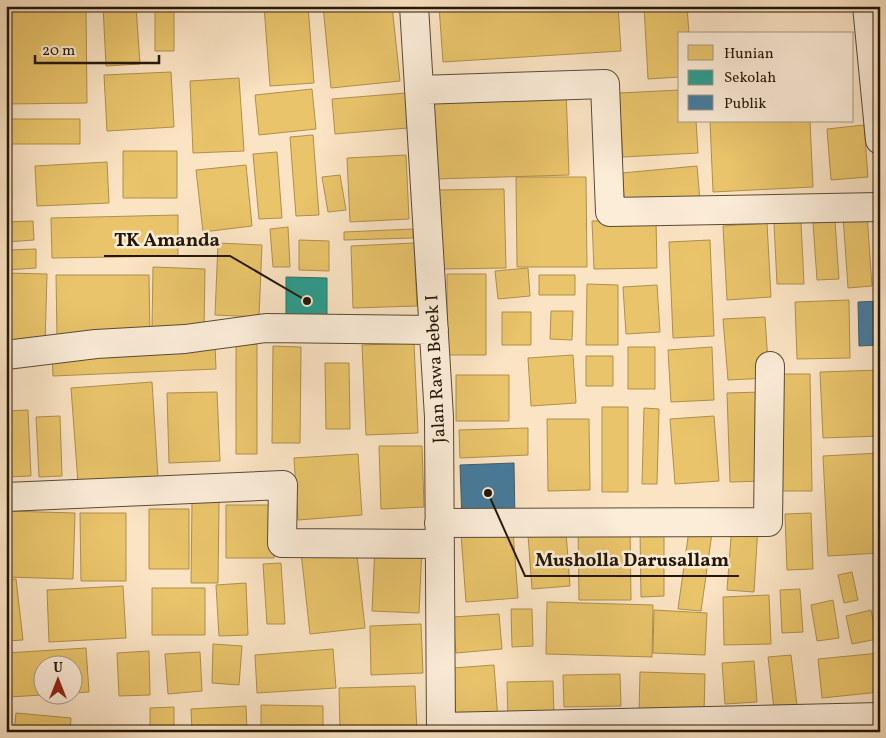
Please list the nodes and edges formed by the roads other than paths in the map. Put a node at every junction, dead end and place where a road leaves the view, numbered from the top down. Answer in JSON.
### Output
{"nodes":[{"id":1,"x":414,"y":6,"type":"edge"},
{"id":2,"x":867,"y":6,"type":"edge"},
{"id":3,"x":875,"y":45,"type":"edge"},
{"id":4,"x":419,"y":90,"type":"junction"},
{"id":5,"x":880,"y":140,"type":"edge"},
{"id":6,"x":880,"y":207,"type":"edge"},
{"id":7,"x":434,"y":330,"type":"junction"},
{"id":8,"x":6,"y":355,"type":"edge"},
{"id":9,"x":770,"y":366,"type":"dead end"},
{"id":10,"x":6,"y":497,"type":"edge"},
{"id":11,"x":440,"y":533,"type":"junction"},
{"id":12,"x":880,"y":717,"type":"edge"},
{"id":13,"x":441,"y":729,"type":"edge"}],
"edges":[{"from":1,"to":4,"type":"street","name":"Jalan Rawa Bebek I"},
{"from":2,"to":3,"type":"street"},
{"from":3,"to":5,"type":"street"},
{"from":4,"to":6,"type":"street"},
{"from":4,"to":7,"type":"street","name":"Jalan Rawa Bebek I"},
{"from":7,"to":8,"type":"street"},
{"from":7,"to":11,"type":"street","name":"Jalan Rawa Bebek I"},
{"from":9,"to":11,"type":"street"},
{"from":10,"to":11,"type":"street"},
{"from":11,"to":13,"type":"street","name":"Jalan Rawa Bebek I"},
{"from":12,"to":13,"type":"street"}]}
